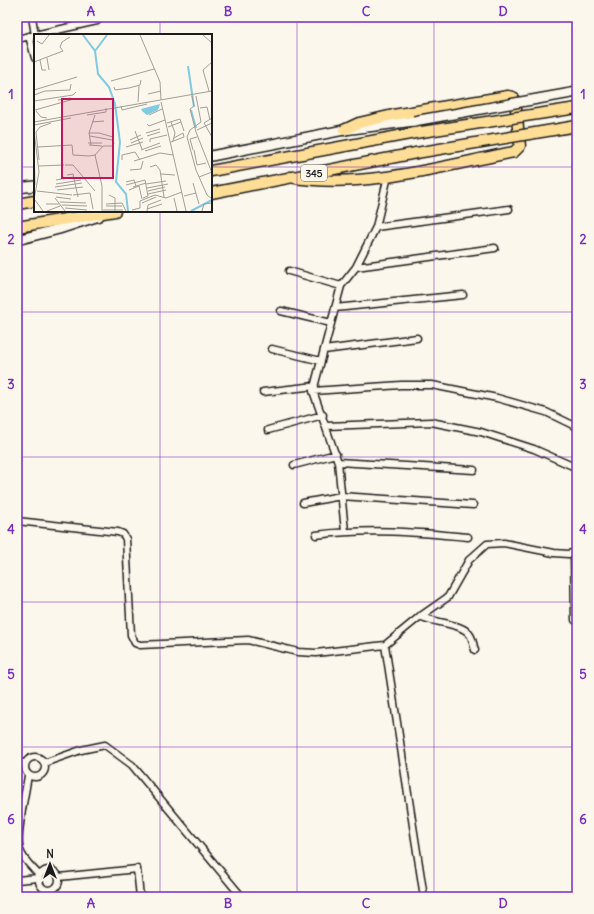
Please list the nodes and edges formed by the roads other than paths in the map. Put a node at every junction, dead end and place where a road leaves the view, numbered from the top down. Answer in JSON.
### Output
{"nodes":[{"id":1,"x":32,"y":17,"type":"edge"},
{"id":2,"x":100,"y":17,"type":"edge"},
{"id":3,"x":37,"y":34,"type":"edge"},
{"id":4,"x":32,"y":35,"type":"edge"},
{"id":5,"x":17,"y":39,"type":"edge"},
{"id":6,"x":34,"y":50,"type":"edge"},
{"id":7,"x":577,"y":92,"type":"edge"},
{"id":8,"x":577,"y":108,"type":"edge"},
{"id":9,"x":577,"y":126,"type":"edge"},
{"id":10,"x":344,"y":130,"type":"junction"},
{"id":11,"x":212,"y":156,"type":"edge"},
{"id":12,"x":212,"y":171,"type":"edge"},
{"id":13,"x":388,"y":176,"type":"junction"},
{"id":14,"x":290,"y":177,"type":"junction"},
{"id":15,"x":34,"y":186,"type":"edge"},
{"id":16,"x":17,"y":188,"type":"edge"},
{"id":17,"x":212,"y":193,"type":"edge"},
{"id":18,"x":34,"y":201,"type":"edge"},
{"id":19,"x":17,"y":204,"type":"edge"},
{"id":20,"x":509,"y":209,"type":"dead end"},
{"id":21,"x":112,"y":212,"type":"edge"},
{"id":22,"x":17,"y":227,"type":"edge"},
{"id":23,"x":376,"y":227,"type":"junction"},
{"id":24,"x":17,"y":240,"type":"edge"},
{"id":25,"x":495,"y":248,"type":"dead end"},
{"id":26,"x":356,"y":267,"type":"junction"},
{"id":27,"x":289,"y":271,"type":"dead end"},
{"id":28,"x":341,"y":286,"type":"junction"},
{"id":29,"x":462,"y":295,"type":"dead end"},
{"id":30,"x":335,"y":308,"type":"junction"},
{"id":31,"x":281,"y":311,"type":"dead end"},
{"id":32,"x":331,"y":323,"type":"junction"},
{"id":33,"x":417,"y":338,"type":"dead end"},
{"id":34,"x":272,"y":349,"type":"dead end"},
{"id":35,"x":324,"y":350,"type":"junction"},
{"id":36,"x":321,"y":361,"type":"junction"},
{"id":37,"x":314,"y":388,"type":"junction"},
{"id":38,"x":263,"y":392,"type":"dead end"},
{"id":39,"x":323,"y":416,"type":"junction"},
{"id":40,"x":326,"y":426,"type":"junction"},
{"id":41,"x":577,"y":427,"type":"edge"},
{"id":42,"x":268,"y":430,"type":"dead end"},
{"id":43,"x":336,"y":454,"type":"junction"},
{"id":44,"x":338,"y":462,"type":"junction"},
{"id":45,"x":294,"y":465,"type":"dead end"},
{"id":46,"x":577,"y":468,"type":"edge"},
{"id":47,"x":474,"y":470,"type":"dead end"},
{"id":48,"x":342,"y":496,"type":"junction"},
{"id":49,"x":303,"y":503,"type":"dead end"},
{"id":50,"x":473,"y":505,"type":"dead end"},
{"id":51,"x":17,"y":521,"type":"edge"},
{"id":52,"x":345,"y":531,"type":"junction"},
{"id":53,"x":316,"y":535,"type":"dead end"},
{"id":54,"x":468,"y":537,"type":"dead end"},
{"id":55,"x":576,"y":552,"type":"edge"},
{"id":56,"x":420,"y":616,"type":"junction"},
{"id":57,"x":575,"y":620,"type":"dead end"},
{"id":58,"x":385,"y":645,"type":"junction"},
{"id":59,"x":475,"y":650,"type":"dead end"},
{"id":60,"x":17,"y":762,"type":"edge"},
{"id":61,"x":26,"y":763,"type":"junction"},
{"id":62,"x":44,"y":763,"type":"junction"},
{"id":63,"x":28,"y":775,"type":"junction"},
{"id":64,"x":39,"y":876,"type":"junction"},
{"id":65,"x":58,"y":877,"type":"junction"},
{"id":66,"x":17,"y":880,"type":"edge"},
{"id":67,"x":51,"y":894,"type":"edge"},
{"id":68,"x":140,"y":897,"type":"edge"},
{"id":69,"x":242,"y":897,"type":"edge"},
{"id":70,"x":424,"y":897,"type":"edge"}],
"edges":[{"from":1,"to":4,"type":"street"},
{"from":2,"to":3,"type":"street"},
{"from":4,"to":5,"type":"street"},
{"from":4,"to":6,"type":"street"},
{"from":7,"to":10,"type":"main road","bridge":true},
{"from":8,"to":12,"type":"main road","number":"345","bridge":true},
{"from":9,"to":14,"type":"main road","number":"345","bridge":true},
{"from":10,"to":11,"type":"main road"},
{"from":10,"to":13,"type":"main road"},
{"from":13,"to":14,"type":"main road"},
{"from":13,"to":23,"type":"street"},
{"from":14,"to":17,"type":"main road","number":"345"},
{"from":15,"to":16,"type":"main road"},
{"from":18,"to":19,"type":"main road"},
{"from":20,"to":23,"type":"street"},
{"from":21,"to":22,"type":"main road"},
{"from":21,"to":24,"type":"main road"},
{"from":23,"to":26,"type":"street"},
{"from":25,"to":26,"type":"street"},
{"from":26,"to":28,"type":"street"},
{"from":27,"to":28,"type":"street"},
{"from":28,"to":30,"type":"street"},
{"from":29,"to":30,"type":"street"},
{"from":30,"to":32,"type":"street"},
{"from":31,"to":32,"type":"street"},
{"from":32,"to":35,"type":"street"},
{"from":33,"to":35,"type":"street"},
{"from":34,"to":36,"type":"street"},
{"from":35,"to":36,"type":"street"},
{"from":36,"to":37,"type":"street"},
{"from":37,"to":38,"type":"street"},
{"from":37,"to":39,"type":"street"},
{"from":37,"to":41,"type":"street"},
{"from":39,"to":40,"type":"street"},
{"from":39,"to":42,"type":"street"},
{"from":40,"to":43,"type":"street"},
{"from":40,"to":46,"type":"street"},
{"from":43,"to":44,"type":"street"},
{"from":43,"to":45,"type":"street"},
{"from":44,"to":47,"type":"street"},
{"from":44,"to":48,"type":"street"},
{"from":48,"to":49,"type":"street"},
{"from":48,"to":50,"type":"street"},
{"from":48,"to":52,"type":"street"},
{"from":51,"to":58,"type":"street"},
{"from":52,"to":53,"type":"street"},
{"from":52,"to":54,"type":"street"},
{"from":55,"to":56,"type":"street"},
{"from":55,"to":57,"type":"street"},
{"from":56,"to":58,"type":"street"},
{"from":56,"to":59,"type":"street"},
{"from":58,"to":70,"type":"street"},
{"from":60,"to":61,"type":"street"},
{"from":61,"to":62,"type":"street"},
{"from":61,"to":63,"type":"street"},
{"from":62,"to":63,"type":"street"},
{"from":62,"to":69,"type":"street"},
{"from":63,"to":64,"type":"street"},
{"from":64,"to":65,"type":"street"},
{"from":64,"to":66,"type":"street"},
{"from":64,"to":67,"type":"street"},
{"from":65,"to":67,"type":"street"},
{"from":65,"to":68,"type":"street"}]}
